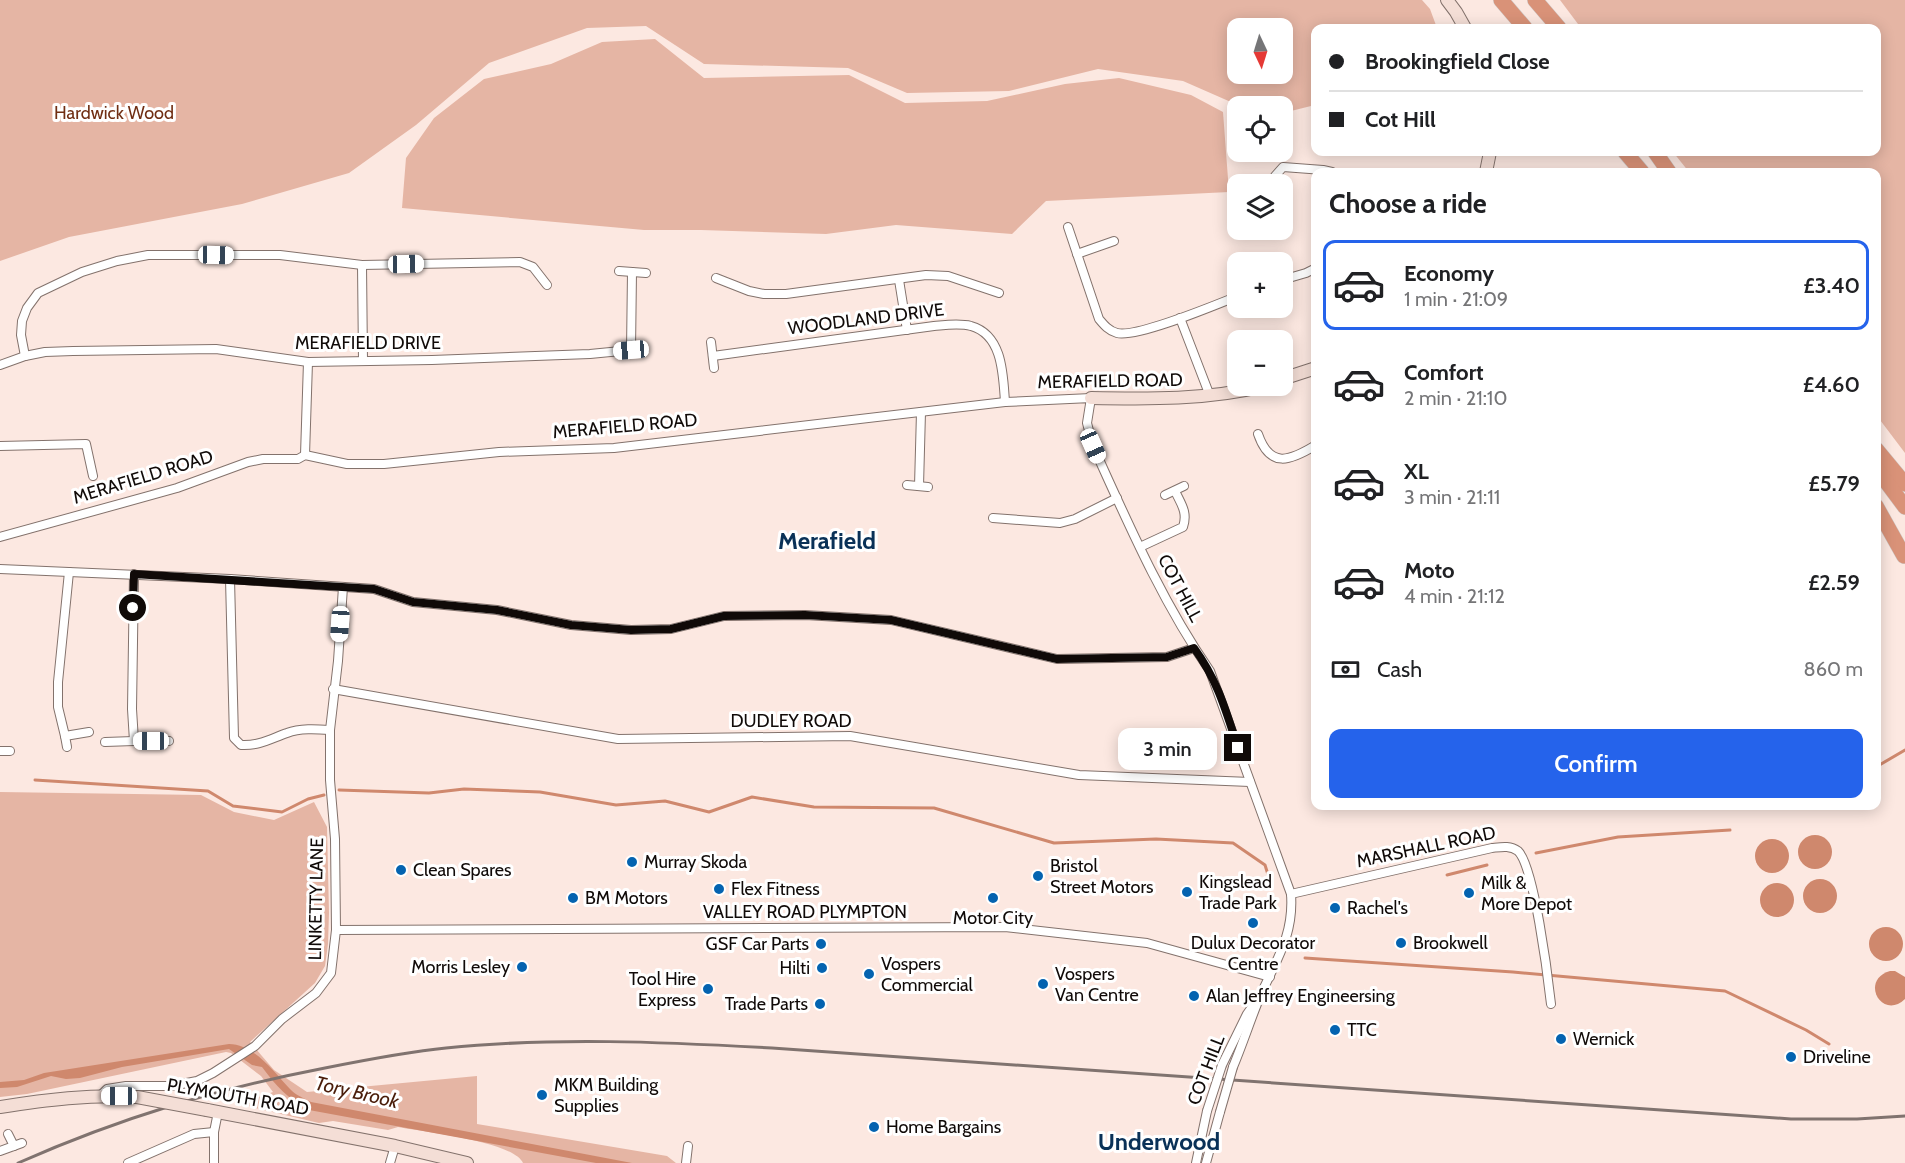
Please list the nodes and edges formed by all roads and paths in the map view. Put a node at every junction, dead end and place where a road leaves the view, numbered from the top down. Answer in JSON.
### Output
{"nodes":[{"id":1,"x":1447,"y":0,"type":"edge"},
{"id":2,"x":1501,"y":0,"type":"edge"},
{"id":3,"x":1535,"y":0,"type":"edge"},
{"id":4,"x":1463,"y":24,"type":"edge"},
{"id":5,"x":1522,"y":24,"type":"edge"},
{"id":6,"x":1556,"y":24,"type":"edge"},
{"id":7,"x":1628,"y":156,"type":"edge"},
{"id":8,"x":1639,"y":168,"type":"edge"},
{"id":9,"x":1311,"y":169,"type":"edge"},
{"id":10,"x":1277,"y":174,"type":"edge"},
{"id":11,"x":1068,"y":227,"type":"dead end"},
{"id":12,"x":1114,"y":241,"type":"dead end"},
{"id":13,"x":1077,"y":254,"type":"junction"},
{"id":14,"x":362,"y":265,"type":"junction"},
{"id":15,"x":1311,"y":270,"type":"edge"},
{"id":16,"x":619,"y":272,"type":"dead end"},
{"id":17,"x":632,"y":272,"type":"junction"},
{"id":18,"x":646,"y":273,"type":"dead end"},
{"id":19,"x":1293,"y":277,"type":"edge"},
{"id":20,"x":716,"y":278,"type":"dead end"},
{"id":21,"x":899,"y":280,"type":"junction"},
{"id":22,"x":547,"y":285,"type":"dead end"},
{"id":23,"x":999,"y":293,"type":"dead end"},
{"id":24,"x":1227,"y":300,"type":"edge"},
{"id":25,"x":1180,"y":318,"type":"junction"},
{"id":26,"x":907,"y":330,"type":"junction"},
{"id":27,"x":711,"y":342,"type":"dead end"},
{"id":28,"x":631,"y":350,"type":"junction"},
{"id":29,"x":644,"y":350,"type":"dead end"},
{"id":30,"x":25,"y":356,"type":"junction"},
{"id":31,"x":713,"y":356,"type":"junction"},
{"id":32,"x":363,"y":361,"type":"junction"},
{"id":33,"x":308,"y":362,"type":"junction"},
{"id":34,"x":0,"y":364,"type":"edge"},
{"id":35,"x":714,"y":368,"type":"dead end"},
{"id":36,"x":1311,"y":370,"type":"edge"},
{"id":37,"x":1293,"y":375,"type":"edge"},
{"id":38,"x":1227,"y":393,"type":"edge"},
{"id":39,"x":1210,"y":396,"type":"junction"},
{"id":40,"x":1091,"y":398,"type":"junction"},
{"id":41,"x":1005,"y":402,"type":"junction"},
{"id":42,"x":921,"y":412,"type":"junction"},
{"id":43,"x":1258,"y":434,"type":"dead end"},
{"id":44,"x":0,"y":446,"type":"edge"},
{"id":45,"x":1311,"y":448,"type":"edge"},
{"id":46,"x":1881,"y":454,"type":"edge"},
{"id":47,"x":305,"y":455,"type":"junction"},
{"id":48,"x":1881,"y":475,"type":"edge"},
{"id":49,"x":93,"y":476,"type":"dead end"},
{"id":50,"x":1905,"y":484,"type":"edge"},
{"id":51,"x":907,"y":485,"type":"dead end"},
{"id":52,"x":1184,"y":486,"type":"dead end"},
{"id":53,"x":1175,"y":491,"type":"junction"},
{"id":54,"x":1166,"y":495,"type":"dead end"},
{"id":55,"x":1117,"y":498,"type":"junction"},
{"id":56,"x":1881,"y":504,"type":"edge"},
{"id":57,"x":1905,"y":507,"type":"edge"},
{"id":58,"x":1881,"y":515,"type":"edge"},
{"id":59,"x":993,"y":518,"type":"dead end"},
{"id":60,"x":1881,"y":526,"type":"edge"},
{"id":61,"x":0,"y":537,"type":"edge"},
{"id":62,"x":1905,"y":537,"type":"edge"},
{"id":63,"x":1140,"y":547,"type":"junction"},
{"id":64,"x":1905,"y":557,"type":"edge"},
{"id":65,"x":0,"y":569,"type":"edge"},
{"id":66,"x":69,"y":572,"type":"junction"},
{"id":67,"x":134,"y":574,"type":"junction"},
{"id":68,"x":230,"y":579,"type":"junction"},
{"id":69,"x":343,"y":587,"type":"junction"},
{"id":70,"x":1194,"y":648,"type":"junction"},
{"id":71,"x":333,"y":689,"type":"junction"},
{"id":72,"x":330,"y":730,"type":"junction"},
{"id":73,"x":89,"y":732,"type":"dead end"},
{"id":74,"x":65,"y":736,"type":"junction"},
{"id":75,"x":134,"y":741,"type":"junction"},
{"id":76,"x":169,"y":741,"type":"dead end"},
{"id":77,"x":105,"y":742,"type":"dead end"},
{"id":78,"x":67,"y":747,"type":"dead end"},
{"id":79,"x":1250,"y":782,"type":"junction"},
{"id":80,"x":1291,"y":894,"type":"junction"},
{"id":81,"x":336,"y":930,"type":"junction"},
{"id":82,"x":1270,"y":977,"type":"junction"},
{"id":83,"x":1261,"y":995,"type":"junction"},
{"id":84,"x":1551,"y":1004,"type":"dead end"},
{"id":85,"x":100,"y":1096,"type":"junction"},
{"id":86,"x":0,"y":1107,"type":"edge"},
{"id":87,"x":212,"y":1111,"type":"junction"},
{"id":88,"x":214,"y":1132,"type":"junction"},
{"id":89,"x":8,"y":1134,"type":"dead end"},
{"id":90,"x":395,"y":1146,"type":"junction"},
{"id":91,"x":688,"y":1146,"type":"dead end"},
{"id":92,"x":0,"y":1151,"type":"edge"},
{"id":93,"x":128,"y":1163,"type":"edge"},
{"id":94,"x":214,"y":1163,"type":"edge"},
{"id":95,"x":390,"y":1163,"type":"edge"},
{"id":96,"x":466,"y":1163,"type":"edge"},
{"id":97,"x":686,"y":1163,"type":"edge"},
{"id":98,"x":1196,"y":1163,"type":"edge"},
{"id":99,"x":1206,"y":1163,"type":"edge"}],
"edges":[{"from":1,"to":4,"type":"main road"},
{"from":2,"to":5,"type":"highway"},
{"from":3,"to":6,"type":"highway"},
{"from":7,"to":8,"type":"highway"},
{"from":9,"to":10,"type":"street"},
{"from":11,"to":13,"type":"street"},
{"from":12,"to":13,"type":"street"},
{"from":13,"to":25,"type":"street"},
{"from":14,"to":22,"type":"street"},
{"from":14,"to":30,"type":"street"},
{"from":14,"to":32,"type":"street"},
{"from":15,"to":19,"type":"street"},
{"from":16,"to":17,"type":"street"},
{"from":17,"to":18,"type":"street"},
{"from":17,"to":28,"type":"street"},
{"from":20,"to":21,"type":"street"},
{"from":21,"to":23,"type":"street"},
{"from":21,"to":26,"type":"street"},
{"from":24,"to":25,"type":"street"},
{"from":25,"to":39,"type":"street"},
{"from":26,"to":31,"type":"street","name":"WOODLAND DRIVE"},
{"from":26,"to":41,"type":"street","name":"WOODLAND DRIVE"},
{"from":27,"to":31,"type":"street"},
{"from":28,"to":29,"type":"street","name":"MERAFIELD DRIVE"},
{"from":28,"to":32,"type":"street","name":"MERAFIELD DRIVE"},
{"from":30,"to":33,"type":"street","name":"MERAFIELD DRIVE"},
{"from":30,"to":34,"type":"street","name":"MERAFIELD DRIVE"},
{"from":31,"to":35,"type":"street"},
{"from":32,"to":33,"type":"street","name":"MERAFIELD DRIVE"},
{"from":33,"to":47,"type":"street"},
{"from":36,"to":37,"type":"main road"},
{"from":38,"to":39,"type":"main road","name":"MERAFIELD ROAD"},
{"from":39,"to":40,"type":"main road","name":"MERAFIELD ROAD"},
{"from":40,"to":41,"type":"street","name":"MERAFIELD ROAD"},
{"from":40,"to":55,"type":"street","name":"COT HILL"},
{"from":41,"to":42,"type":"street","name":"MERAFIELD ROAD"},
{"from":42,"to":47,"type":"street","name":"MERAFIELD ROAD"},
{"from":42,"to":51,"type":"street"},
{"from":43,"to":45,"type":"street"},
{"from":44,"to":49,"type":"street"},
{"from":46,"to":50,"type":"highway"},
{"from":47,"to":61,"type":"street","name":"MERAFIELD ROAD"},
{"from":48,"to":57,"type":"highway"},
{"from":52,"to":53,"type":"street"},
{"from":53,"to":54,"type":"street"},
{"from":53,"to":63,"type":"street"},
{"from":55,"to":59,"type":"street"},
{"from":55,"to":63,"type":"street","name":"COT HILL"},
{"from":56,"to":62,"type":"highway"},
{"from":58,"to":64,"type":"highway"},
{"from":60,"to":64,"type":"highway"},
{"from":63,"to":70,"type":"street","name":"COT HILL"},
{"from":65,"to":66,"type":"street"},
{"from":66,"to":67,"type":"street"},
{"from":66,"to":74,"type":"street"},
{"from":67,"to":68,"type":"street"},
{"from":67,"to":75,"type":"street"},
{"from":68,"to":69,"type":"street"},
{"from":68,"to":72,"type":"street"},
{"from":69,"to":70,"type":"street"},
{"from":69,"to":71,"type":"street","name":"LINKETTY LANE"},
{"from":70,"to":79,"type":"street","name":"COT HILL"},
{"from":71,"to":72,"type":"street","name":"LINKETTY LANE"},
{"from":71,"to":79,"type":"street","name":"DUDLEY ROAD"},
{"from":72,"to":81,"type":"street","name":"LINKETTY LANE"},
{"from":73,"to":74,"type":"street"},
{"from":74,"to":78,"type":"street"},
{"from":75,"to":76,"type":"street"},
{"from":75,"to":77,"type":"street"},
{"from":79,"to":80,"type":"street","name":"COT HILL"},
{"from":80,"to":82,"type":"street","name":"COT HILL"},
{"from":80,"to":84,"type":"street","name":"MARSHALL ROAD"},
{"from":81,"to":82,"type":"street","name":"VALLEY ROAD PLYMPTON"},
{"from":81,"to":85,"type":"street","name":"LINKETTY LANE"},
{"from":82,"to":83,"type":"street","name":"COT HILL"},
{"from":83,"to":98,"type":"street","name":"COT HILL","bridge":true},
{"from":83,"to":99,"type":"street","name":"COT HILL","bridge":true},
{"from":85,"to":86,"type":"main road","name":"PLYMOUTH ROAD"},
{"from":85,"to":87,"type":"main road","name":"PLYMOUTH ROAD","bridge":true},
{"from":87,"to":88,"type":"street"},
{"from":87,"to":90,"type":"main road","name":"PLYMOUTH ROAD"},
{"from":88,"to":93,"type":"street"},
{"from":88,"to":94,"type":"street"},
{"from":89,"to":92,"type":"street"},
{"from":90,"to":95,"type":"street"},
{"from":90,"to":96,"type":"main road","name":"PLYMOUTH ROAD"},
{"from":91,"to":97,"type":"street"}]}
